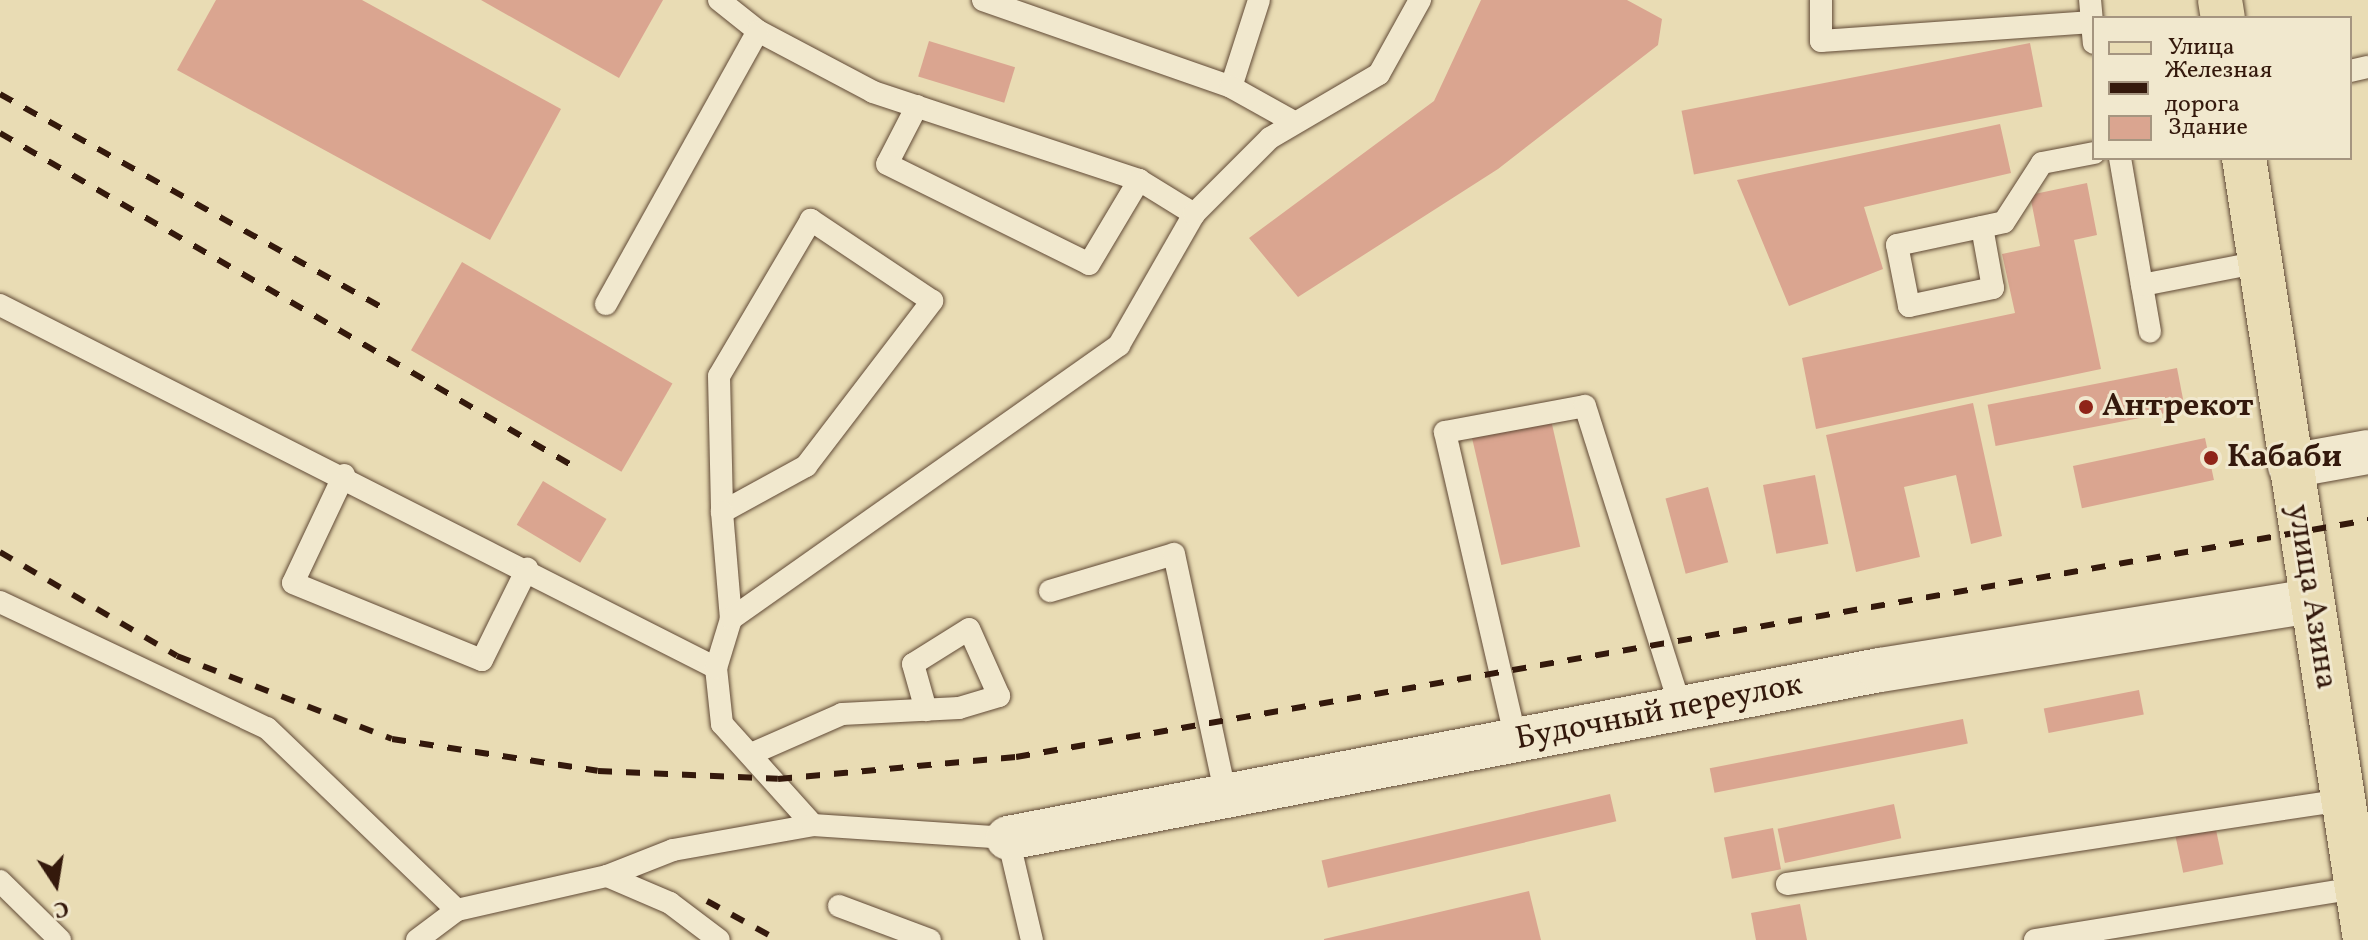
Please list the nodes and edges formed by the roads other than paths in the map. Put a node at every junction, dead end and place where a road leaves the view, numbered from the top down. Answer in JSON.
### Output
{"nodes":[{"id":1,"x":719,"y":0,"type":"edge"},
{"id":2,"x":983,"y":0,"type":"edge"},
{"id":3,"x":1259,"y":0,"type":"edge"},
{"id":4,"x":1420,"y":0,"type":"edge"},
{"id":5,"x":1821,"y":0,"type":"edge"},
{"id":6,"x":1021,"y":6,"type":"edge"},
{"id":7,"x":2092,"y":22,"type":"edge"},
{"id":8,"x":758,"y":31,"type":"junction"},
{"id":9,"x":1231,"y":87,"type":"junction"},
{"id":10,"x":917,"y":106,"type":"junction"},
{"id":11,"x":1294,"y":122,"type":"junction"},
{"id":12,"x":2092,"y":153,"type":"edge"},
{"id":13,"x":2120,"y":160,"type":"edge"},
{"id":14,"x":2244,"y":160,"type":"edge"},
{"id":15,"x":1139,"y":180,"type":"junction"},
{"id":16,"x":1194,"y":214,"type":"junction"},
{"id":17,"x":1982,"y":227,"type":"junction"},
{"id":18,"x":2260,"y":262,"type":"junction"},
{"id":19,"x":2142,"y":285,"type":"junction"},
{"id":20,"x":606,"y":304,"type":"dead end"},
{"id":21,"x":0,"y":305,"type":"edge"},
{"id":22,"x":2150,"y":331,"type":"dead end"},
{"id":23,"x":2368,"y":452,"type":"edge"},
{"id":24,"x":2290,"y":466,"type":"junction"},
{"id":25,"x":344,"y":475,"type":"junction"},
{"id":26,"x":722,"y":512,"type":"junction"},
{"id":27,"x":527,"y":569,"type":"junction"},
{"id":28,"x":1050,"y":591,"type":"dead end"},
{"id":29,"x":2312,"y":601,"type":"junction"},
{"id":30,"x":0,"y":602,"type":"edge"},
{"id":31,"x":731,"y":619,"type":"junction"},
{"id":32,"x":716,"y":668,"type":"junction"},
{"id":33,"x":1681,"y":708,"type":"junction"},
{"id":34,"x":926,"y":710,"type":"dead end"},
{"id":35,"x":1516,"y":740,"type":"junction"},
{"id":36,"x":751,"y":754,"type":"junction"},
{"id":37,"x":1226,"y":796,"type":"junction"},
{"id":38,"x":813,"y":825,"type":"junction"},
{"id":39,"x":2354,"y":825,"type":"edge"},
{"id":40,"x":1008,"y":838,"type":"junction"},
{"id":41,"x":607,"y":876,"type":"junction"},
{"id":42,"x":0,"y":881,"type":"edge"},
{"id":43,"x":1787,"y":884,"type":"dead end"},
{"id":44,"x":2357,"y":888,"type":"junction"},
{"id":45,"x":839,"y":906,"type":"dead end"},
{"id":46,"x":457,"y":910,"type":"junction"},
{"id":47,"x":60,"y":940,"type":"edge"},
{"id":48,"x":417,"y":940,"type":"edge"},
{"id":49,"x":719,"y":940,"type":"edge"},
{"id":50,"x":930,"y":940,"type":"edge"},
{"id":51,"x":1032,"y":940,"type":"edge"},
{"id":52,"x":2035,"y":940,"type":"edge"},
{"id":53,"x":2365,"y":940,"type":"edge"}],
"edges":[{"from":1,"to":8,"type":"lane"},
{"from":2,"to":6,"type":"lane"},
{"from":3,"to":9,"type":"lane"},
{"from":4,"to":11,"type":"lane"},
{"from":5,"to":7,"type":"lane"},
{"from":6,"to":9,"type":"lane"},
{"from":8,"to":10,"type":"lane"},
{"from":8,"to":20,"type":"lane"},
{"from":9,"to":11,"type":"lane"},
{"from":10,"to":15,"type":"lane"},
{"from":10,"to":15,"type":"lane"},
{"from":11,"to":16,"type":"lane"},
{"from":12,"to":17,"type":"lane"},
{"from":13,"to":19,"type":"lane"},
{"from":14,"to":18,"type":"main road","name":"улица Азина"},
{"from":15,"to":16,"type":"lane"},
{"from":16,"to":31,"type":"lane"},
{"from":17,"to":17,"type":"lane"},
{"from":18,"to":19,"type":"lane"},
{"from":18,"to":24,"type":"main road","name":"улица Азина"},
{"from":19,"to":22,"type":"lane"},
{"from":21,"to":25,"type":"lane"},
{"from":23,"to":24,"type":"street"},
{"from":24,"to":29,"type":"main road","name":"улица Азина"},
{"from":25,"to":27,"type":"lane"},
{"from":25,"to":27,"type":"lane"},
{"from":26,"to":26,"type":"lane"},
{"from":26,"to":31,"type":"lane"},
{"from":27,"to":32,"type":"lane"},
{"from":28,"to":37,"type":"lane"},
{"from":29,"to":33,"type":"street","name":"Будочный переулок"},
{"from":29,"to":39,"type":"main road","name":"улица Азина"},
{"from":30,"to":46,"type":"lane"},
{"from":31,"to":32,"type":"lane"},
{"from":32,"to":36,"type":"lane"},
{"from":33,"to":35,"type":"street","name":"Будочный переулок"},
{"from":33,"to":35,"type":"lane"},
{"from":34,"to":36,"type":"lane"},
{"from":35,"to":37,"type":"street","name":"Будочный переулок"},
{"from":36,"to":38,"type":"lane"},
{"from":37,"to":40,"type":"street","name":"Будочный переулок"},
{"from":38,"to":40,"type":"lane"},
{"from":38,"to":41,"type":"lane"},
{"from":39,"to":43,"type":"lane"},
{"from":39,"to":44,"type":"main road","name":"улица Азина"},
{"from":40,"to":51,"type":"lane"},
{"from":41,"to":46,"type":"lane"},
{"from":41,"to":49,"type":"lane"},
{"from":42,"to":47,"type":"lane"},
{"from":44,"to":52,"type":"lane"},
{"from":44,"to":53,"type":"main road","name":"улица Азина"},
{"from":45,"to":50,"type":"lane"},
{"from":46,"to":48,"type":"lane"}]}
